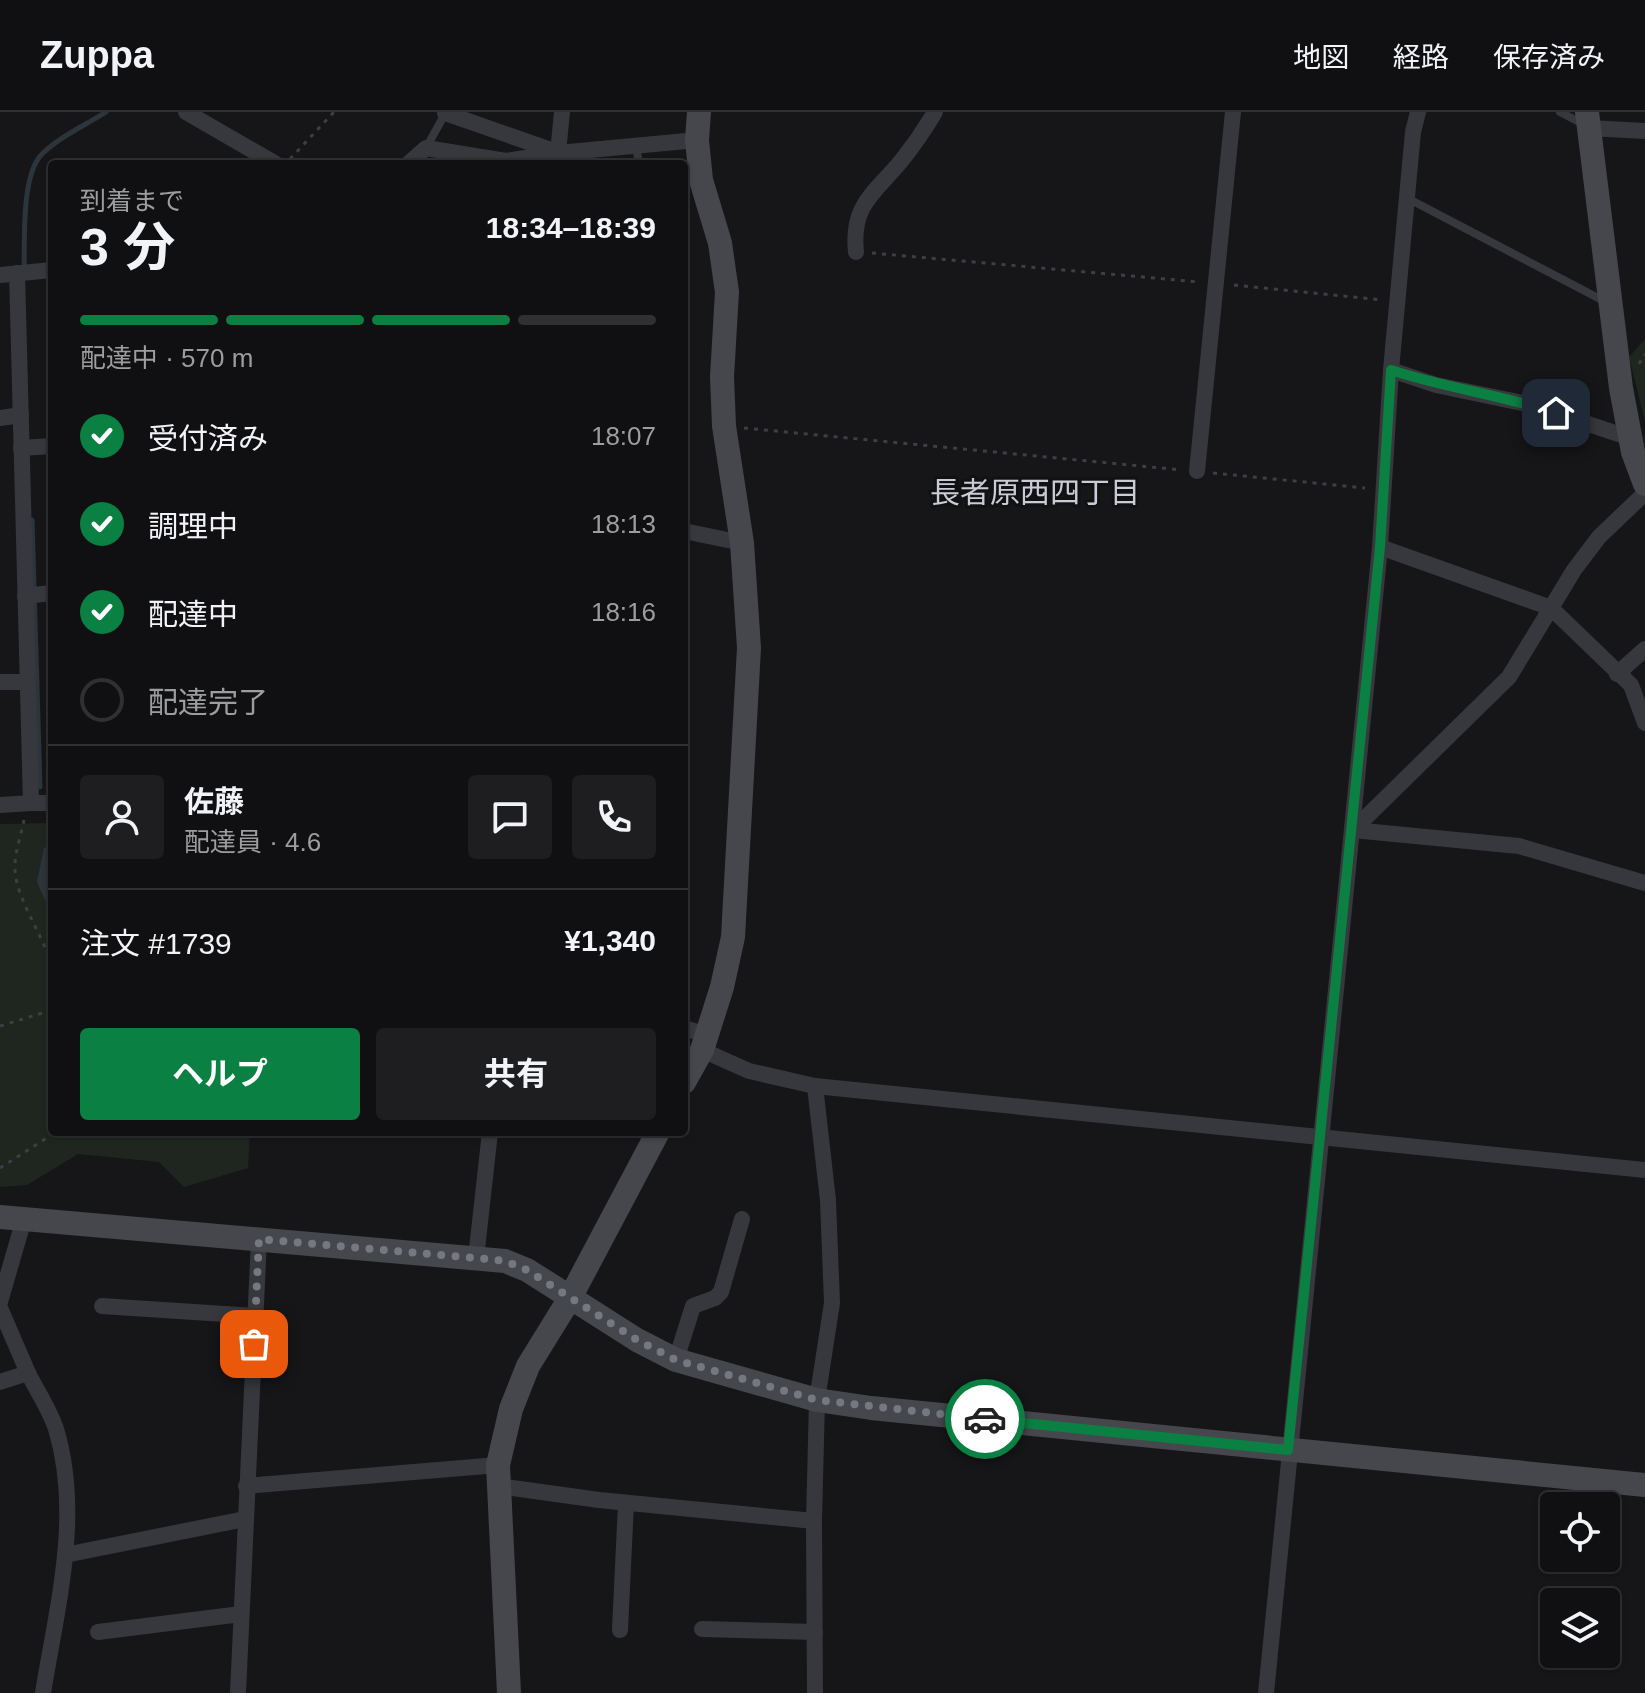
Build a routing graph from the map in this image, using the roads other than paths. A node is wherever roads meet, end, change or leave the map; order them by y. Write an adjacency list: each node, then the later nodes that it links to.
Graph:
1 (186, 112): 15 (street)
2 (562, 112): 14 (street)
3 (699, 112): 11 (street)
4 (935, 112): 21 (street)
5 (1233, 112): 31 (street)
6 (1418, 112): 20 (street)
7 (1560, 112): 9 (lane)
8 (446, 113): 13 (lane); 14 (street)
9 (1588, 120): 10 (street); 24 (street)
10 (1645, 131)
11 (697, 140): 12 (street); 35 (street)
12 (636, 146): 14 (street); 19 (lane)
13 (426, 148): 16 (street); 17 (street)
14 (566, 156): 18 (street)
15 (277, 160)
16 (412, 160)
17 (500, 160)
18 (518, 160)
19 (638, 160)
20 (1407, 198): 24 (lane); 25 (street)
21 (856, 252)
22 (48, 270): 23 (street)
23 (8, 274): 26 (street)
24 (1609, 303): 28 (street)
25 (1391, 370): 28 (street); 36 (street)
26 (21, 415): 27 (street); 30 (street)
27 (0, 418)
28 (1630, 438): 32 (street)
29 (48, 446): 30 (street)
30 (21, 448): 38 (street)
31 (1197, 471)
32 (1645, 484)
33 (1645, 493): 39 (street)
34 (688, 532): 35 (street)
35 (742, 543): 50 (street)
36 (1380, 547): 39 (street); 48 (street)
37 (48, 593): 38 (street)
38 (25, 596): 43 (street)
39 (1551, 608): 41 (street); 48 (street)
40 (1645, 649): 41 (street)
41 (1617, 674): 44 (street)
42 (0, 682): 43 (street)
43 (27, 682): 45 (street)
44 (1645, 723)
45 (31, 803): 46 (street); 47 (street)
46 (48, 803)
47 (0, 805)
48 (1353, 830): 49 (street); 55 (street)
49 (1645, 883)
50 (698, 1037): 51 (street); 52 (street)
51 (688, 1069)
52 (815, 1086): 55 (street); 68 (street)
53 (490, 1136): 60 (street)
54 (656, 1136): 61 (street)
55 (1322, 1137): 56 (street); 69 (street)
56 (1645, 1170)
57 (12, 1218): 59 (street); 62 (street)
58 (742, 1219): 65 (street)
59 (259, 1239): 60 (street); 64 (street)
60 (476, 1258): 61 (street)
61 (570, 1298): 65 (street); 70 (street)
62 (0, 1305): 66 (street)
63 (102, 1306): 64 (street)
64 (255, 1316): 72 (street)
65 (676, 1360): 68 (street)
66 (28, 1373): 67 (street); 76 (street)
67 (0, 1382)
68 (817, 1400): 69 (street); 75 (street)
69 (1288, 1450): 71 (street); 86 (street)
70 (498, 1475): 72 (street); 73 (street); 84 (street)
71 (1645, 1485)
72 (246, 1486): 74 (street)
73 (626, 1503): 75 (street); 79 (street)
74 (245, 1519): 76 (street); 77 (street)
75 (814, 1521): 81 (street)
76 (65, 1555): 82 (street)
77 (241, 1614): 80 (street); 83 (street)
78 (702, 1629): 81 (street)
79 (620, 1630)
80 (98, 1632)
81 (815, 1632): 85 (street)
82 (43, 1693)
83 (238, 1693)
84 (509, 1693)
85 (815, 1693)
86 (1266, 1693)

